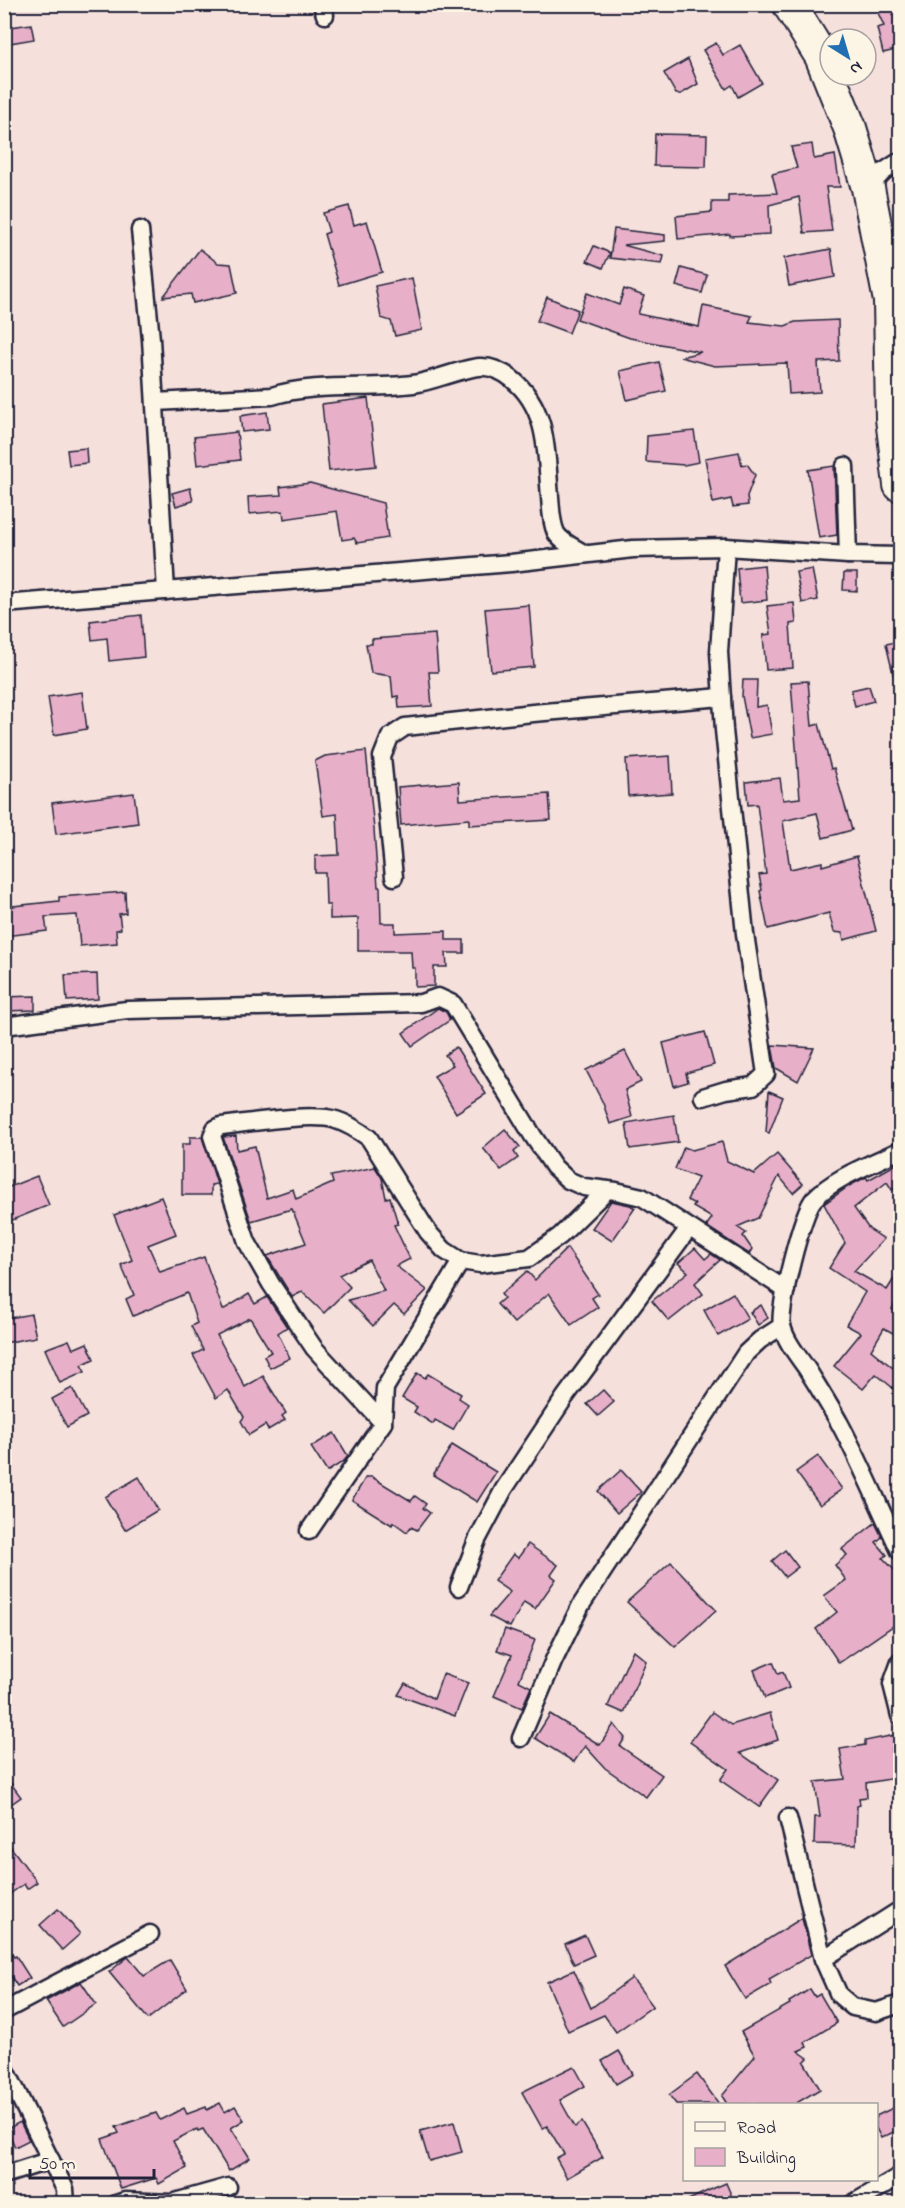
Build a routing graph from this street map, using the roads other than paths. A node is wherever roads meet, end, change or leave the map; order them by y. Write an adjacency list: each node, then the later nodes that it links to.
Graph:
1 (789, 4): 3 (highway)
2 (900, 161): 3 (street)
3 (868, 188): 5 (highway)
4 (140, 230): 6 (street)
5 (892, 265): 8 (highway)
6 (155, 402): 10 (street); 13 (street)
7 (845, 466): 11 (street)
8 (900, 485)
9 (726, 547): 10 (street); 11 (street); 15 (street)
10 (585, 554): 13 (street)
11 (848, 555): 12 (street)
12 (900, 556)
13 (166, 591): 14 (street)
14 (4, 604)
15 (722, 698): 16 (street); 18 (street)
16 (394, 877)
17 (4, 1026): 20 (street)
18 (703, 1097)
19 (900, 1149): 23 (street)
20 (607, 1190): 21 (street); 22 (street)
21 (689, 1228): 23 (street); 28 (street)
22 (461, 1261): 25 (street); 25 (street)
23 (786, 1290): 24 (street)
24 (782, 1326): 27 (street); 31 (street)
25 (383, 1423): 26 (street)
26 (309, 1531)
27 (900, 1551)
28 (459, 1587)
29 (900, 1662): 30 (street)
30 (900, 1716)
31 (521, 1738)
32 (788, 1818): 35 (street)
33 (900, 1910): 35 (street)
34 (150, 1934): 37 (street)
35 (823, 1959): 36 (street)
36 (900, 2004)
37 (4, 2011)
38 (4, 2066): 39 (street)
39 (51, 2160): 40 (street); 43 (street)
40 (4, 2175)
41 (900, 2176): 45 (street)
42 (228, 2187): 44 (street)
43 (66, 2204)
44 (116, 2204)
45 (852, 2204)

